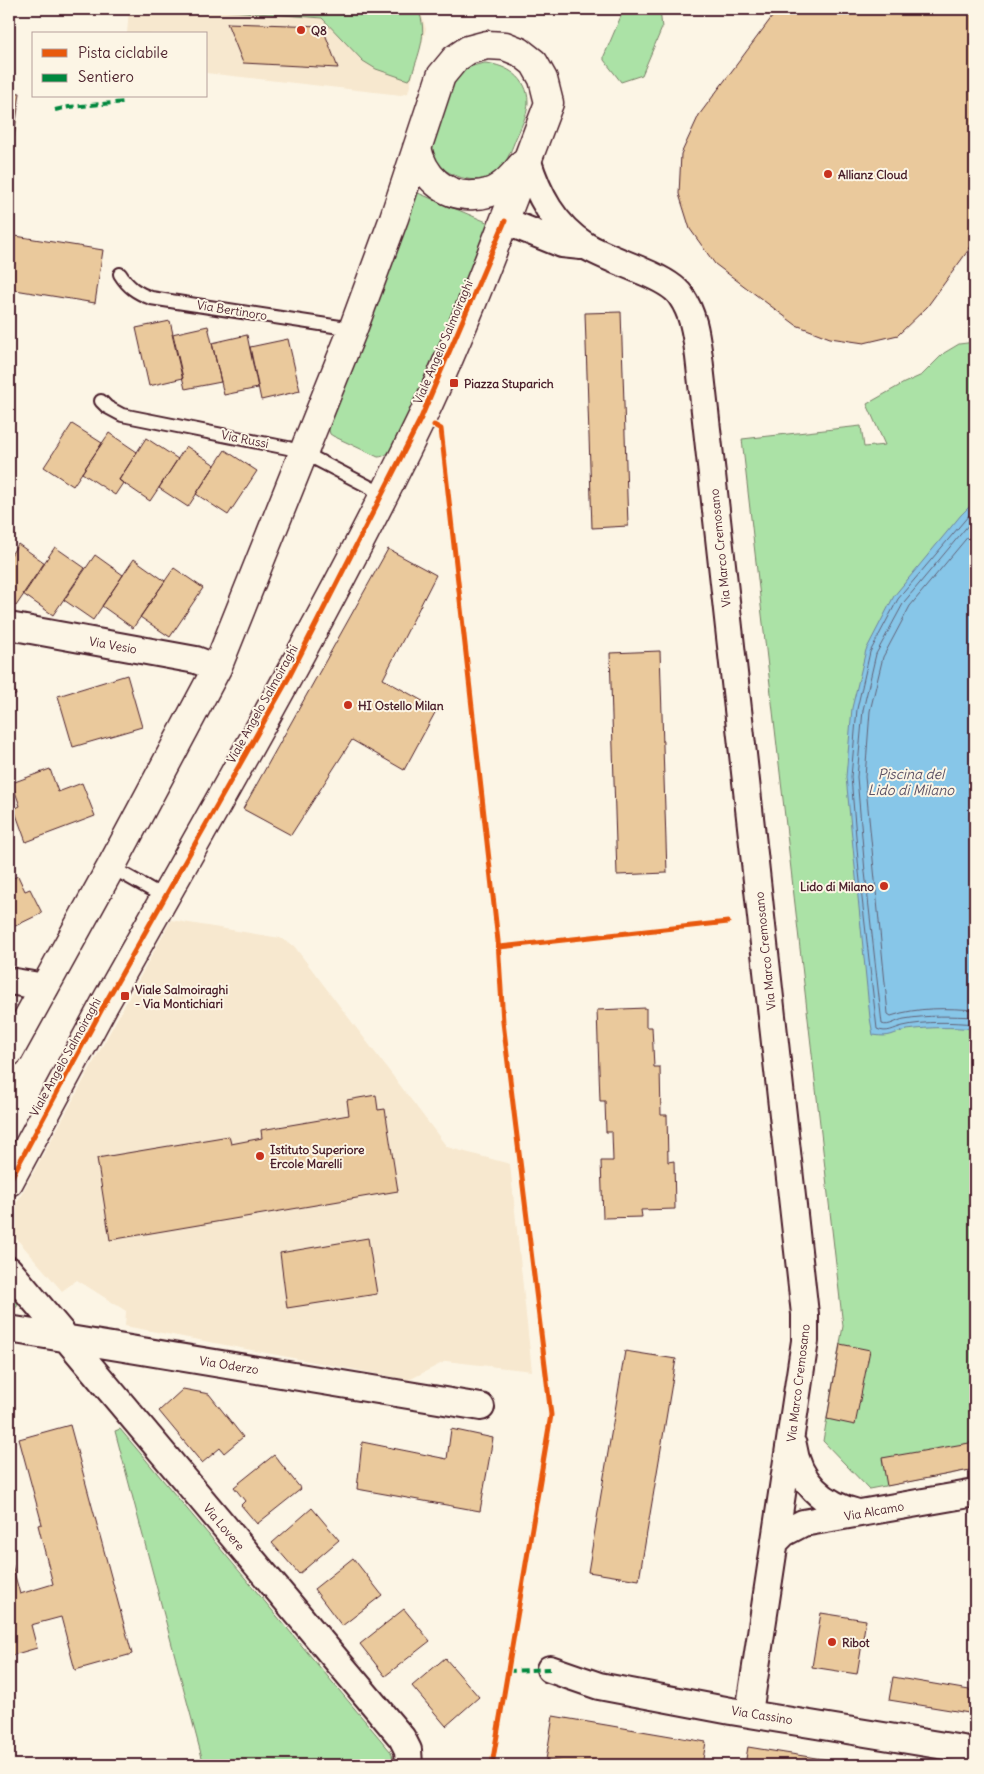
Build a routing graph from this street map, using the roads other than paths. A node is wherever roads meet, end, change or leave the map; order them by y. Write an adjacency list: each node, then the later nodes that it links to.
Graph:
1 (417, 148): 2 (street); 3 (street); 7 (street)
2 (527, 159): 3 (street); 4 (street, Viale Angelo Salmoiraghi); 5 (street)
3 (456, 194): 4 (street)
4 (505, 221): 5 (street); 10 (street, Viale Angelo Salmoiraghi)
5 (587, 247): 23 (street, Via Marco Cremosano)
6 (120, 274): 7 (lane, Via Bertinoro)
7 (353, 329): 9 (street)
8 (101, 401): 9 (lane, Via Russi)
9 (304, 453): 10 (lane, Via Russi); 12 (street)
10 (384, 494): 14 (street, Viale Angelo Salmoiraghi)
11 (9, 626): 12 (street, Via Vesio)
12 (217, 668): 13 (street)
13 (111, 867): 14 (lane); 16 (street)
14 (166, 898): 18 (street, Viale Angelo Salmoiraghi)
15 (9, 981): 16 (street)
16 (45, 986): 17 (street)
17 (9, 1052)
18 (9, 1182)
19 (9, 1270): 21 (street)
20 (9, 1329): 21 (street)
21 (65, 1338): 22 (street, Via Oderzo); 30 (street, Via Lovere)
22 (481, 1407)
23 (791, 1437): 25 (street); 26 (street, Via Marco Cremosano)
24 (975, 1493): 25 (street, Via Alcamo)
25 (861, 1514): 26 (street, Via Alcamo)
26 (777, 1540): 28 (street, Via Marco Cremosano)
27 (550, 1669): 28 (street, Via Cassino)
28 (750, 1713): 29 (street, Via Cassino)
29 (975, 1751)
30 (409, 1764)

